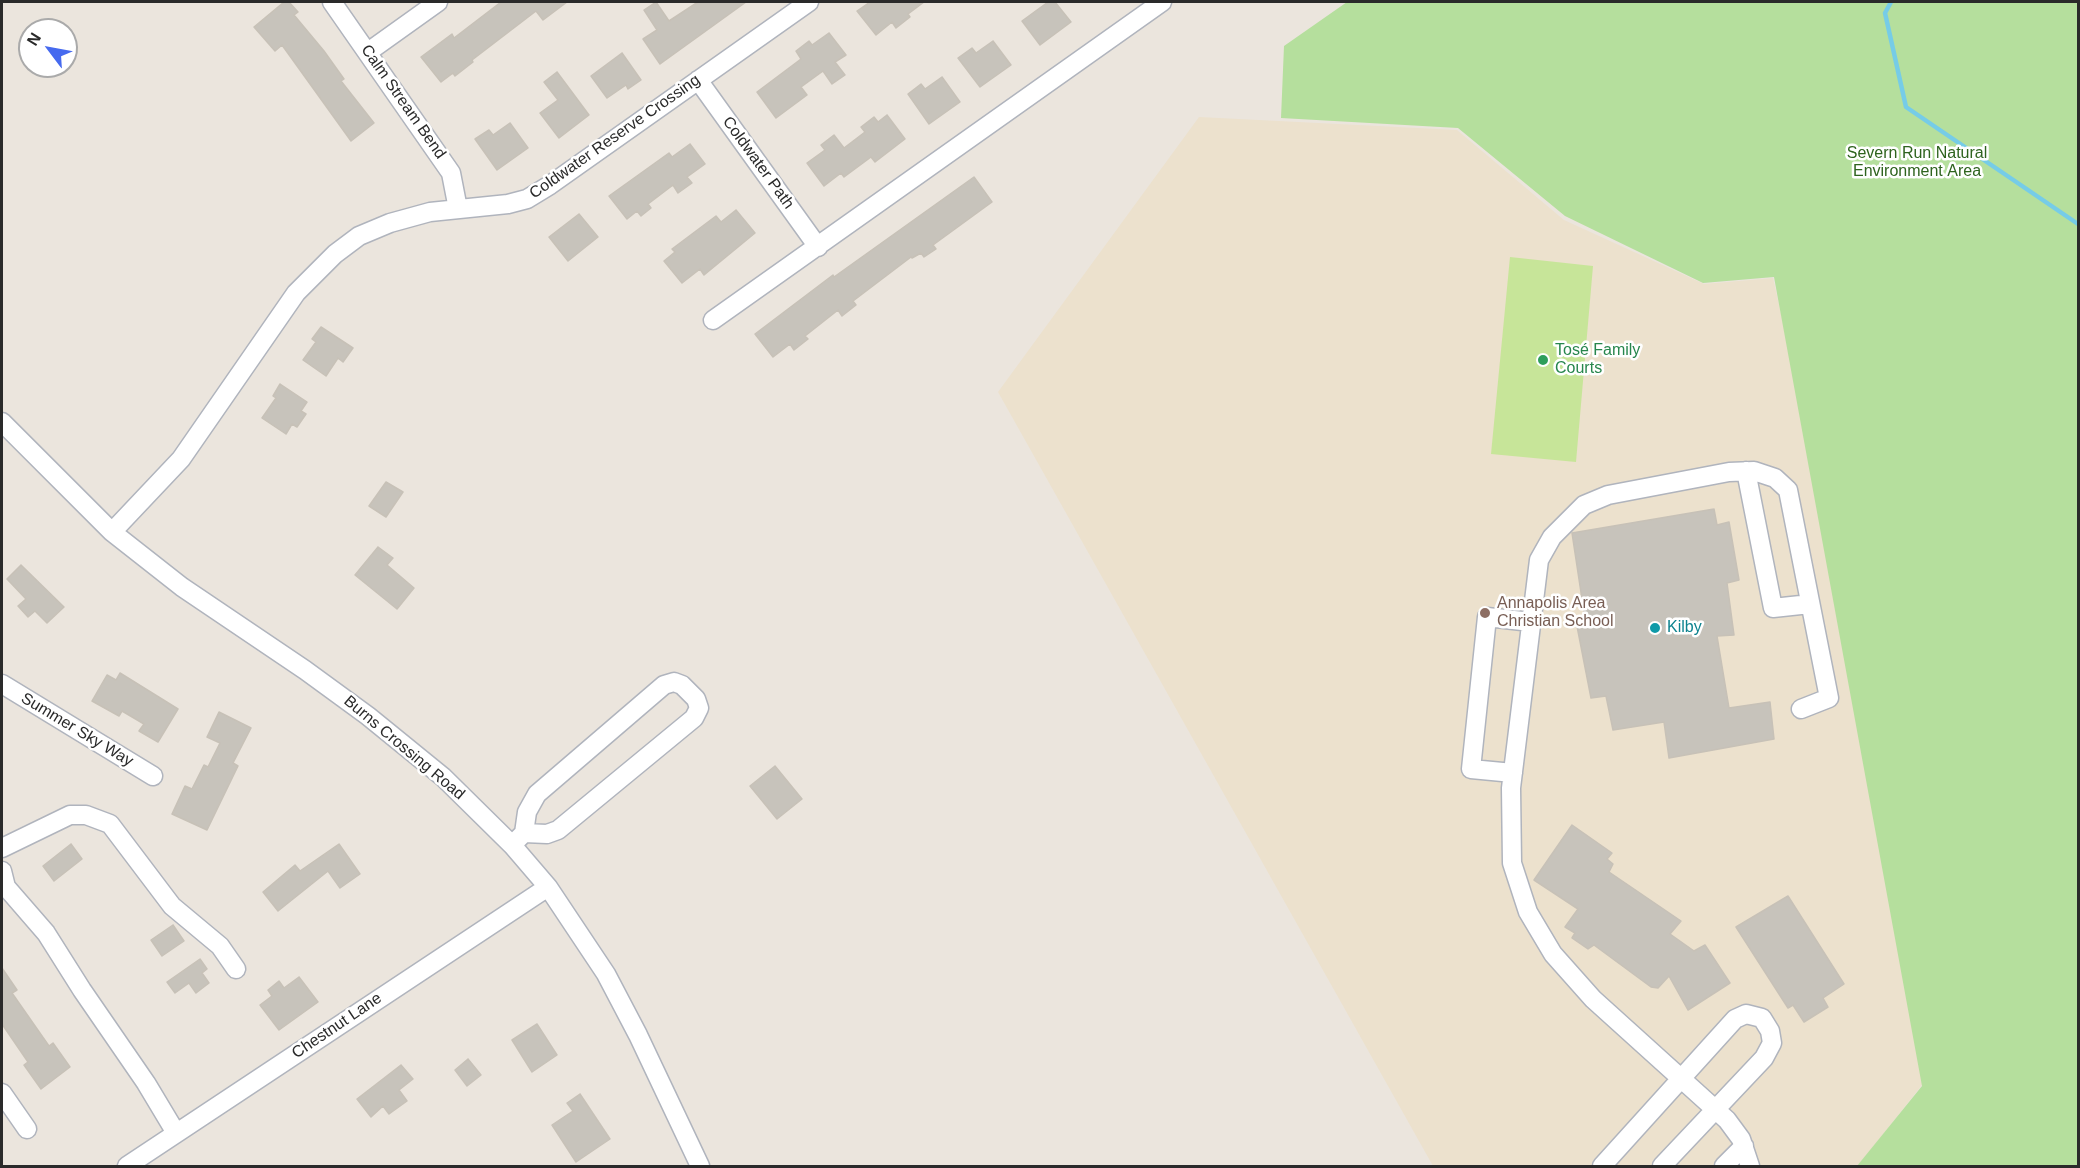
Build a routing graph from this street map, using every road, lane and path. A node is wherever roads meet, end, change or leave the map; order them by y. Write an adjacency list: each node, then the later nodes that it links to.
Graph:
1 (332, 2): 5 (street, Calm Stream Bend)
2 (438, 2): 5 (street)
3 (808, 2): 6 (street, Coldwater Reserve Crossing)
4 (1162, 2): 8 (street)
5 (368, 52): 7 (street, Calm Stream Bend)
6 (698, 80): 7 (street, Coldwater Reserve Crossing); 8 (street, Coldwater Path)
7 (458, 209): 12 (street, Coldwater Reserve Crossing)
8 (818, 247): 9 (street)
9 (713, 320)
10 (2, 422): 12 (street, Burns Crossing Road)
11 (1746, 471): 13 (street); 13 (street); 14 (street)
12 (112, 532): 19 (street, Burns Crossing Road)
13 (1810, 604): 16 (street)
14 (1531, 622): 17 (street); 17 (street)
15 (2, 684): 18 (street, Summer Sky Way)
16 (1801, 709)
17 (1513, 773): 24 (street)
18 (153, 776)
19 (518, 839): 19 (street); 22 (street, Burns Crossing Road)
20 (2, 848): 23 (street)
21 (2, 871): 28 (street)
22 (548, 887): 28 (street, Chestnut Lane); 31 (street, Burns Crossing Road)
23 (236, 969)
24 (1681, 1078): 26 (street); 26 (street); 32 (street)
25 (2, 1092): 27 (street)
26 (1716, 1110): 29 (street); 33 (street)
27 (27, 1129)
28 (176, 1133): 30 (street, Chestnut Lane)
29 (1744, 1146): 34 (street); 35 (street)
30 (127, 1167)
31 (700, 1167)
32 (1602, 1167)
33 (1662, 1167)
34 (1724, 1167)
35 (1750, 1167)

